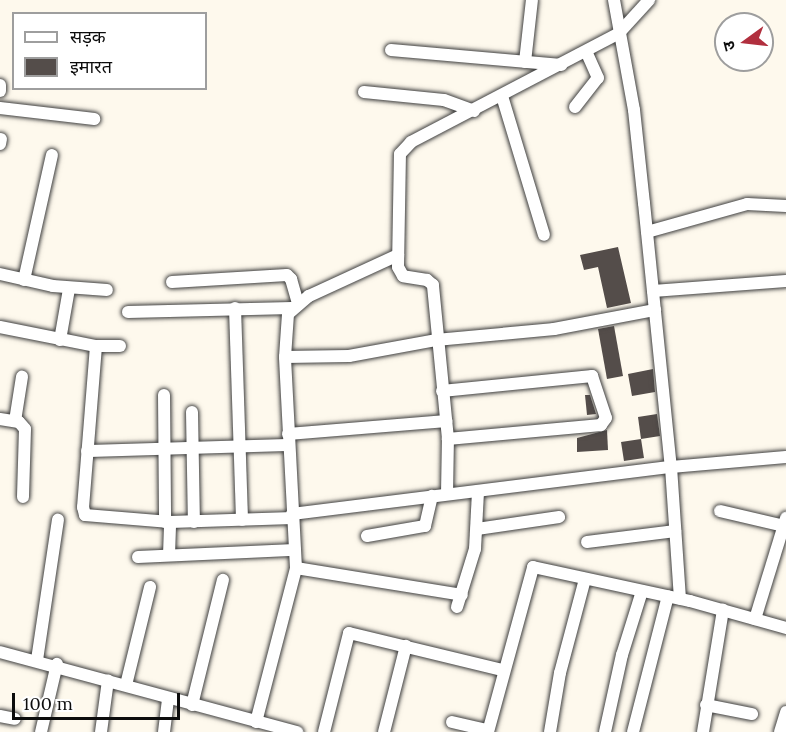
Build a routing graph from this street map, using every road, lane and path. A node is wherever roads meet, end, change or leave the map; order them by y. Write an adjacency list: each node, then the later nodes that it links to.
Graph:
1 (532, 0): 7 (street)
2 (614, 0): 4 (street)
3 (649, 0): 4 (street)
4 (618, 34): 6 (street); 19 (street)
5 (391, 50): 7 (street)
6 (587, 53): 8 (street); 13 (street)
7 (525, 62): 8 (street)
8 (562, 66): 12 (street)
9 (0, 85): 10 (street)
10 (0, 91)
11 (364, 92): 15 (street)
12 (502, 96): 15 (street); 20 (street)
13 (575, 107)
14 (0, 108): 16 (street)
15 (474, 111): 21 (street)
16 (94, 119)
17 (52, 154): 23 (street)
18 (786, 206): 19 (street)
19 (647, 231): 28 (street)
20 (544, 235)
21 (398, 255): 29 (street); 35 (street)
22 (0, 274): 23 (street)
23 (24, 280): 26 (street)
24 (786, 281): 28 (street)
25 (172, 282): 29 (street)
26 (69, 289): 27 (street); 34 (street)
27 (107, 290)
28 (653, 291): 31 (street)
29 (295, 305): 30 (street); 38 (street)
30 (235, 308): 32 (street); 48 (street)
31 (655, 310): 35 (street); 53 (street)
32 (128, 312)
33 (0, 327): 34 (street)
34 (60, 340): 36 (street)
35 (436, 340): 38 (street); 40 (street)
36 (96, 346): 37 (street); 51 (street)
37 (120, 346)
38 (285, 357): 47 (street)
39 (22, 376): 44 (street)
40 (442, 391): 45 (street); 46 (street)
41 (164, 395): 49 (street)
42 (192, 412): 50 (street)
43 (0, 420): 44 (street)
44 (15, 421): 57 (street)
45 (446, 421): 46 (street); 47 (street)
46 (448, 439): 55 (street)
47 (289, 440): 48 (street); 59 (street)
48 (239, 448): 50 (street); 62 (street)
49 (164, 449): 50 (street); 51 (street); 63 (street)
50 (194, 449): 64 (street)
51 (87, 451): 63 (street)
52 (786, 457): 53 (street)
53 (671, 467): 54 (street); 67 (street)
54 (478, 491): 55 (street); 66 (street)
55 (447, 494): 56 (street)
56 (432, 496): 59 (street); 68 (street)
57 (23, 497)
58 (720, 511): 65 (street)
59 (292, 516): 62 (street); 70 (street)
60 (559, 517): 66 (street)
61 (58, 520): 86 (street)
62 (242, 520): 64 (street)
63 (168, 522): 64 (street); 71 (street)
64 (194, 522)
65 (785, 522): 82 (street)
66 (477, 529): 78 (street)
67 (675, 531): 69 (street); 79 (street)
68 (367, 536)
69 (587, 542)
70 (295, 550): 71 (street); 73 (street)
71 (169, 555): 72 (street)
72 (138, 557)
73 (296, 568): 78 (street); 99 (street)
74 (585, 579): 77 (street); 88 (street); 107 (street)
75 (223, 580): 92 (street)
76 (150, 587): 90 (street)
77 (642, 591): 79 (street); 108 (street)
78 (462, 595): 80 (street)
79 (674, 597): 81 (street); 109 (street)
80 (457, 607)
81 (723, 610): 82 (street); 93 (street)
82 (755, 619): 83 (street)
83 (786, 628)
84 (406, 646): 88 (street); 105 (street); 106 (street)
85 (0, 652): 86 (street)
86 (37, 660): 87 (street)
87 (57, 664): 89 (street); 101 (street)
88 (502, 670): 100 (street)
89 (108, 680): 90 (street); 102 (street)
90 (126, 686): 91 (street)
91 (168, 699): 92 (street); 103 (street)
92 (192, 705): 99 (street)
93 (706, 705): 95 (street); 110 (street)
94 (786, 712): 111 (street)
95 (752, 714)
96 (0, 716): 97 (street)
97 (15, 719)
98 (452, 722): 100 (street)
99 (254, 725): 104 (street)
100 (488, 731)
101 (41, 732)
102 (101, 732)
103 (164, 732)
104 (297, 732)
105 (324, 732)
106 (384, 732)
107 (550, 732)
108 (605, 732)
109 (633, 732)
110 (703, 732)
111 (780, 732)

